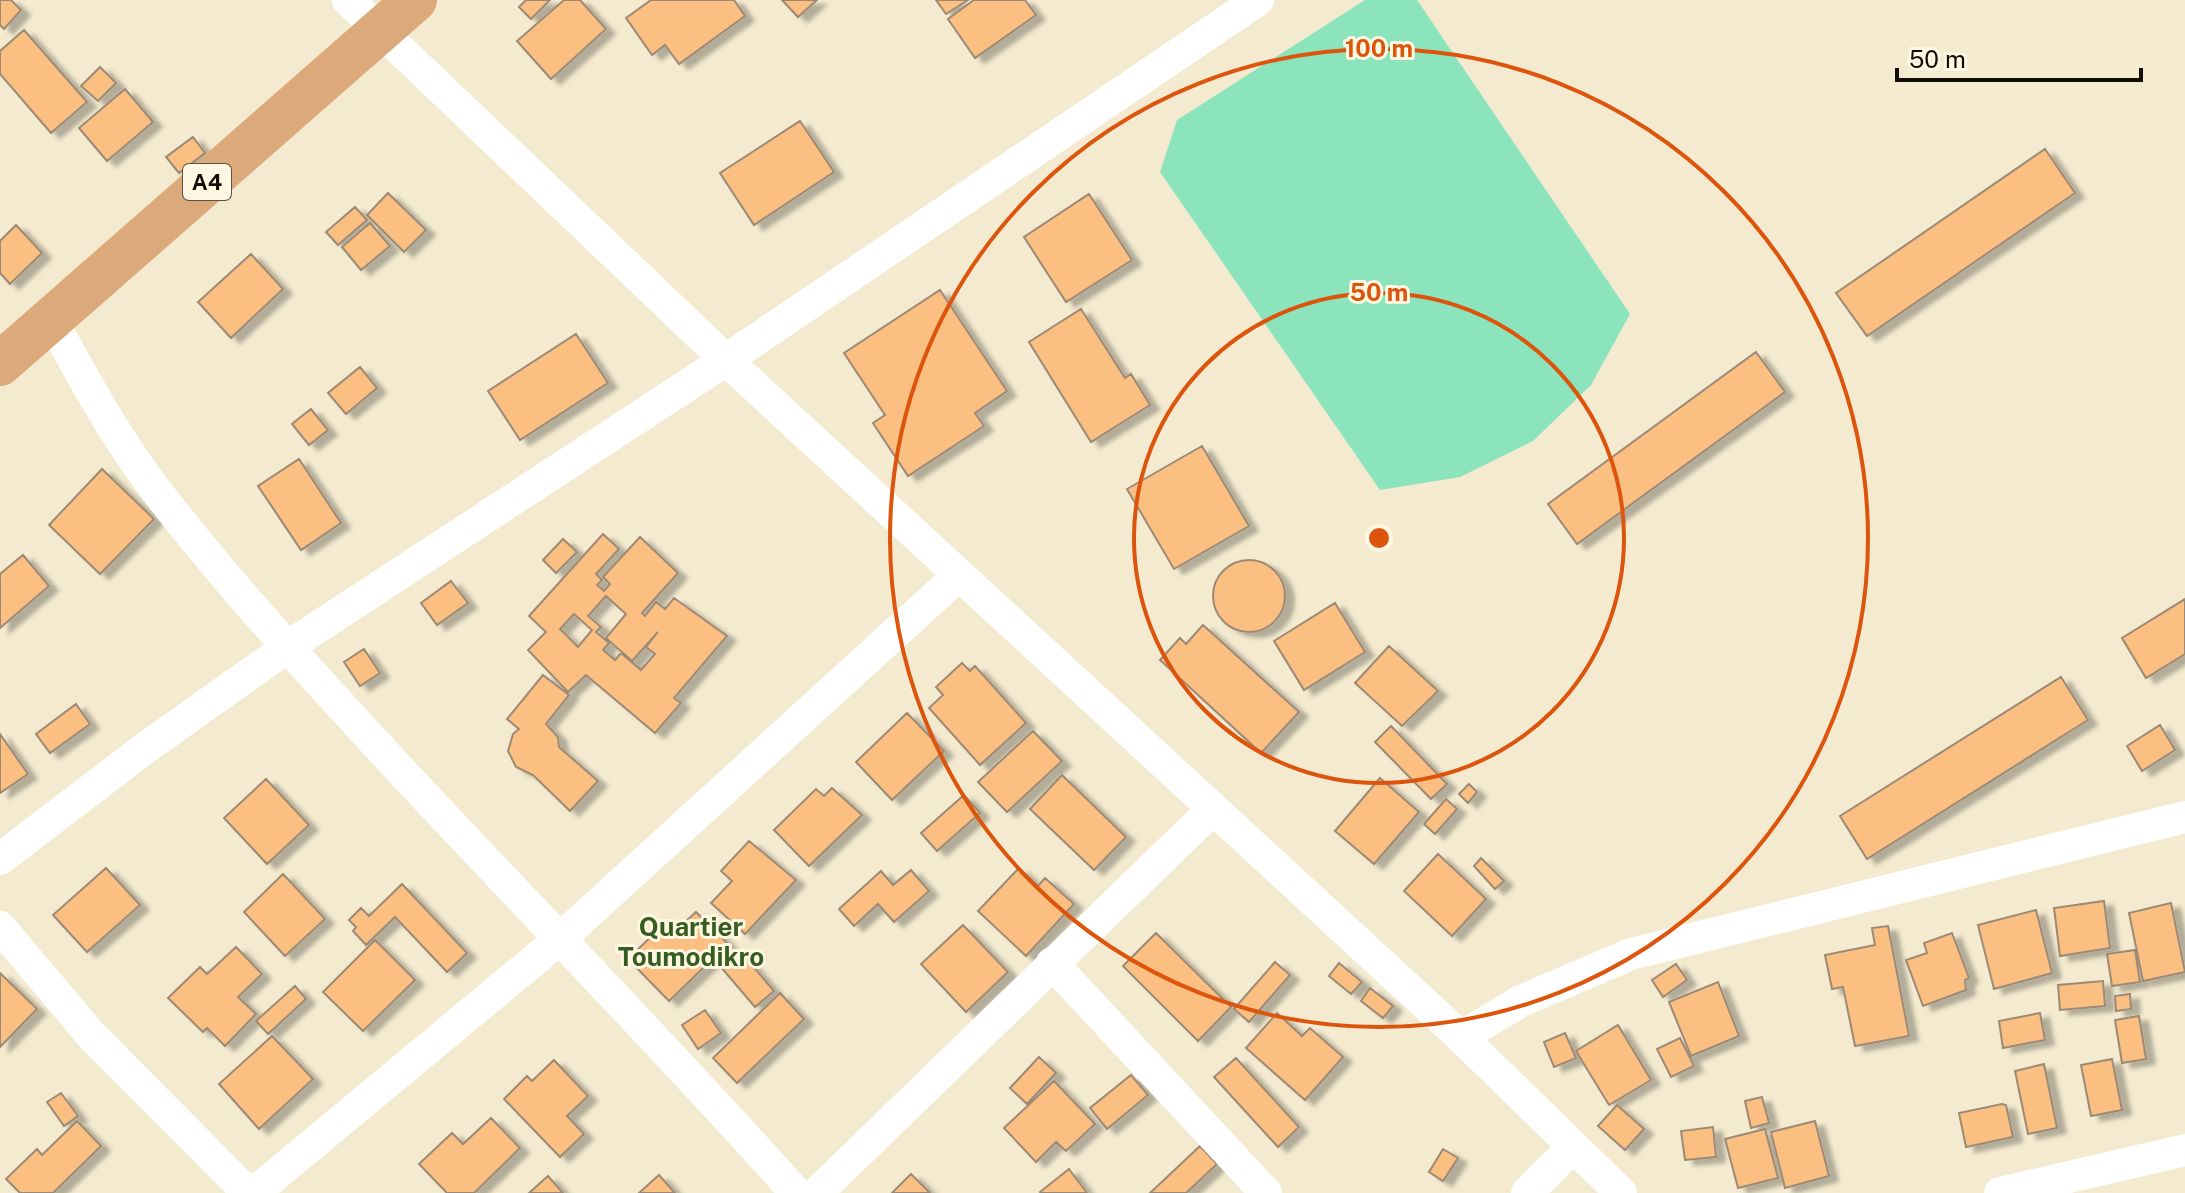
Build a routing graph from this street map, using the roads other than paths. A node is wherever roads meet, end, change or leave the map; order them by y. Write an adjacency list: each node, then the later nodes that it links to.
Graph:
1 (348, 0): 4 (street)
2 (415, 0): 4 (main road, A4)
3 (1258, 0): 6 (street)
4 (380, 30): 5 (main road, A4); 6 (street)
5 (51, 319): 7 (main road, A4); 9 (street)
6 (726, 360): 8 (street); 9 (street)
7 (0, 364)
8 (958, 576): 10 (street); 14 (street)
9 (289, 646): 12 (street); 14 (street)
10 (1213, 809): 15 (street); 16 (street)
11 (2185, 817): 16 (street)
12 (0, 859)
13 (0, 927): 19 (street)
14 (561, 938): 20 (street); 21 (street)
15 (1052, 963): 22 (street); 23 (street)
16 (1461, 1037): 17 (street)
17 (1572, 1148): 24 (street); 25 (street)
18 (2185, 1150): 26 (street)
19 (248, 1193)
20 (254, 1193)
21 (796, 1193)
22 (817, 1193)
23 (1266, 1193)
24 (1527, 1193)
25 (1621, 1193)
26 (2000, 1193)

